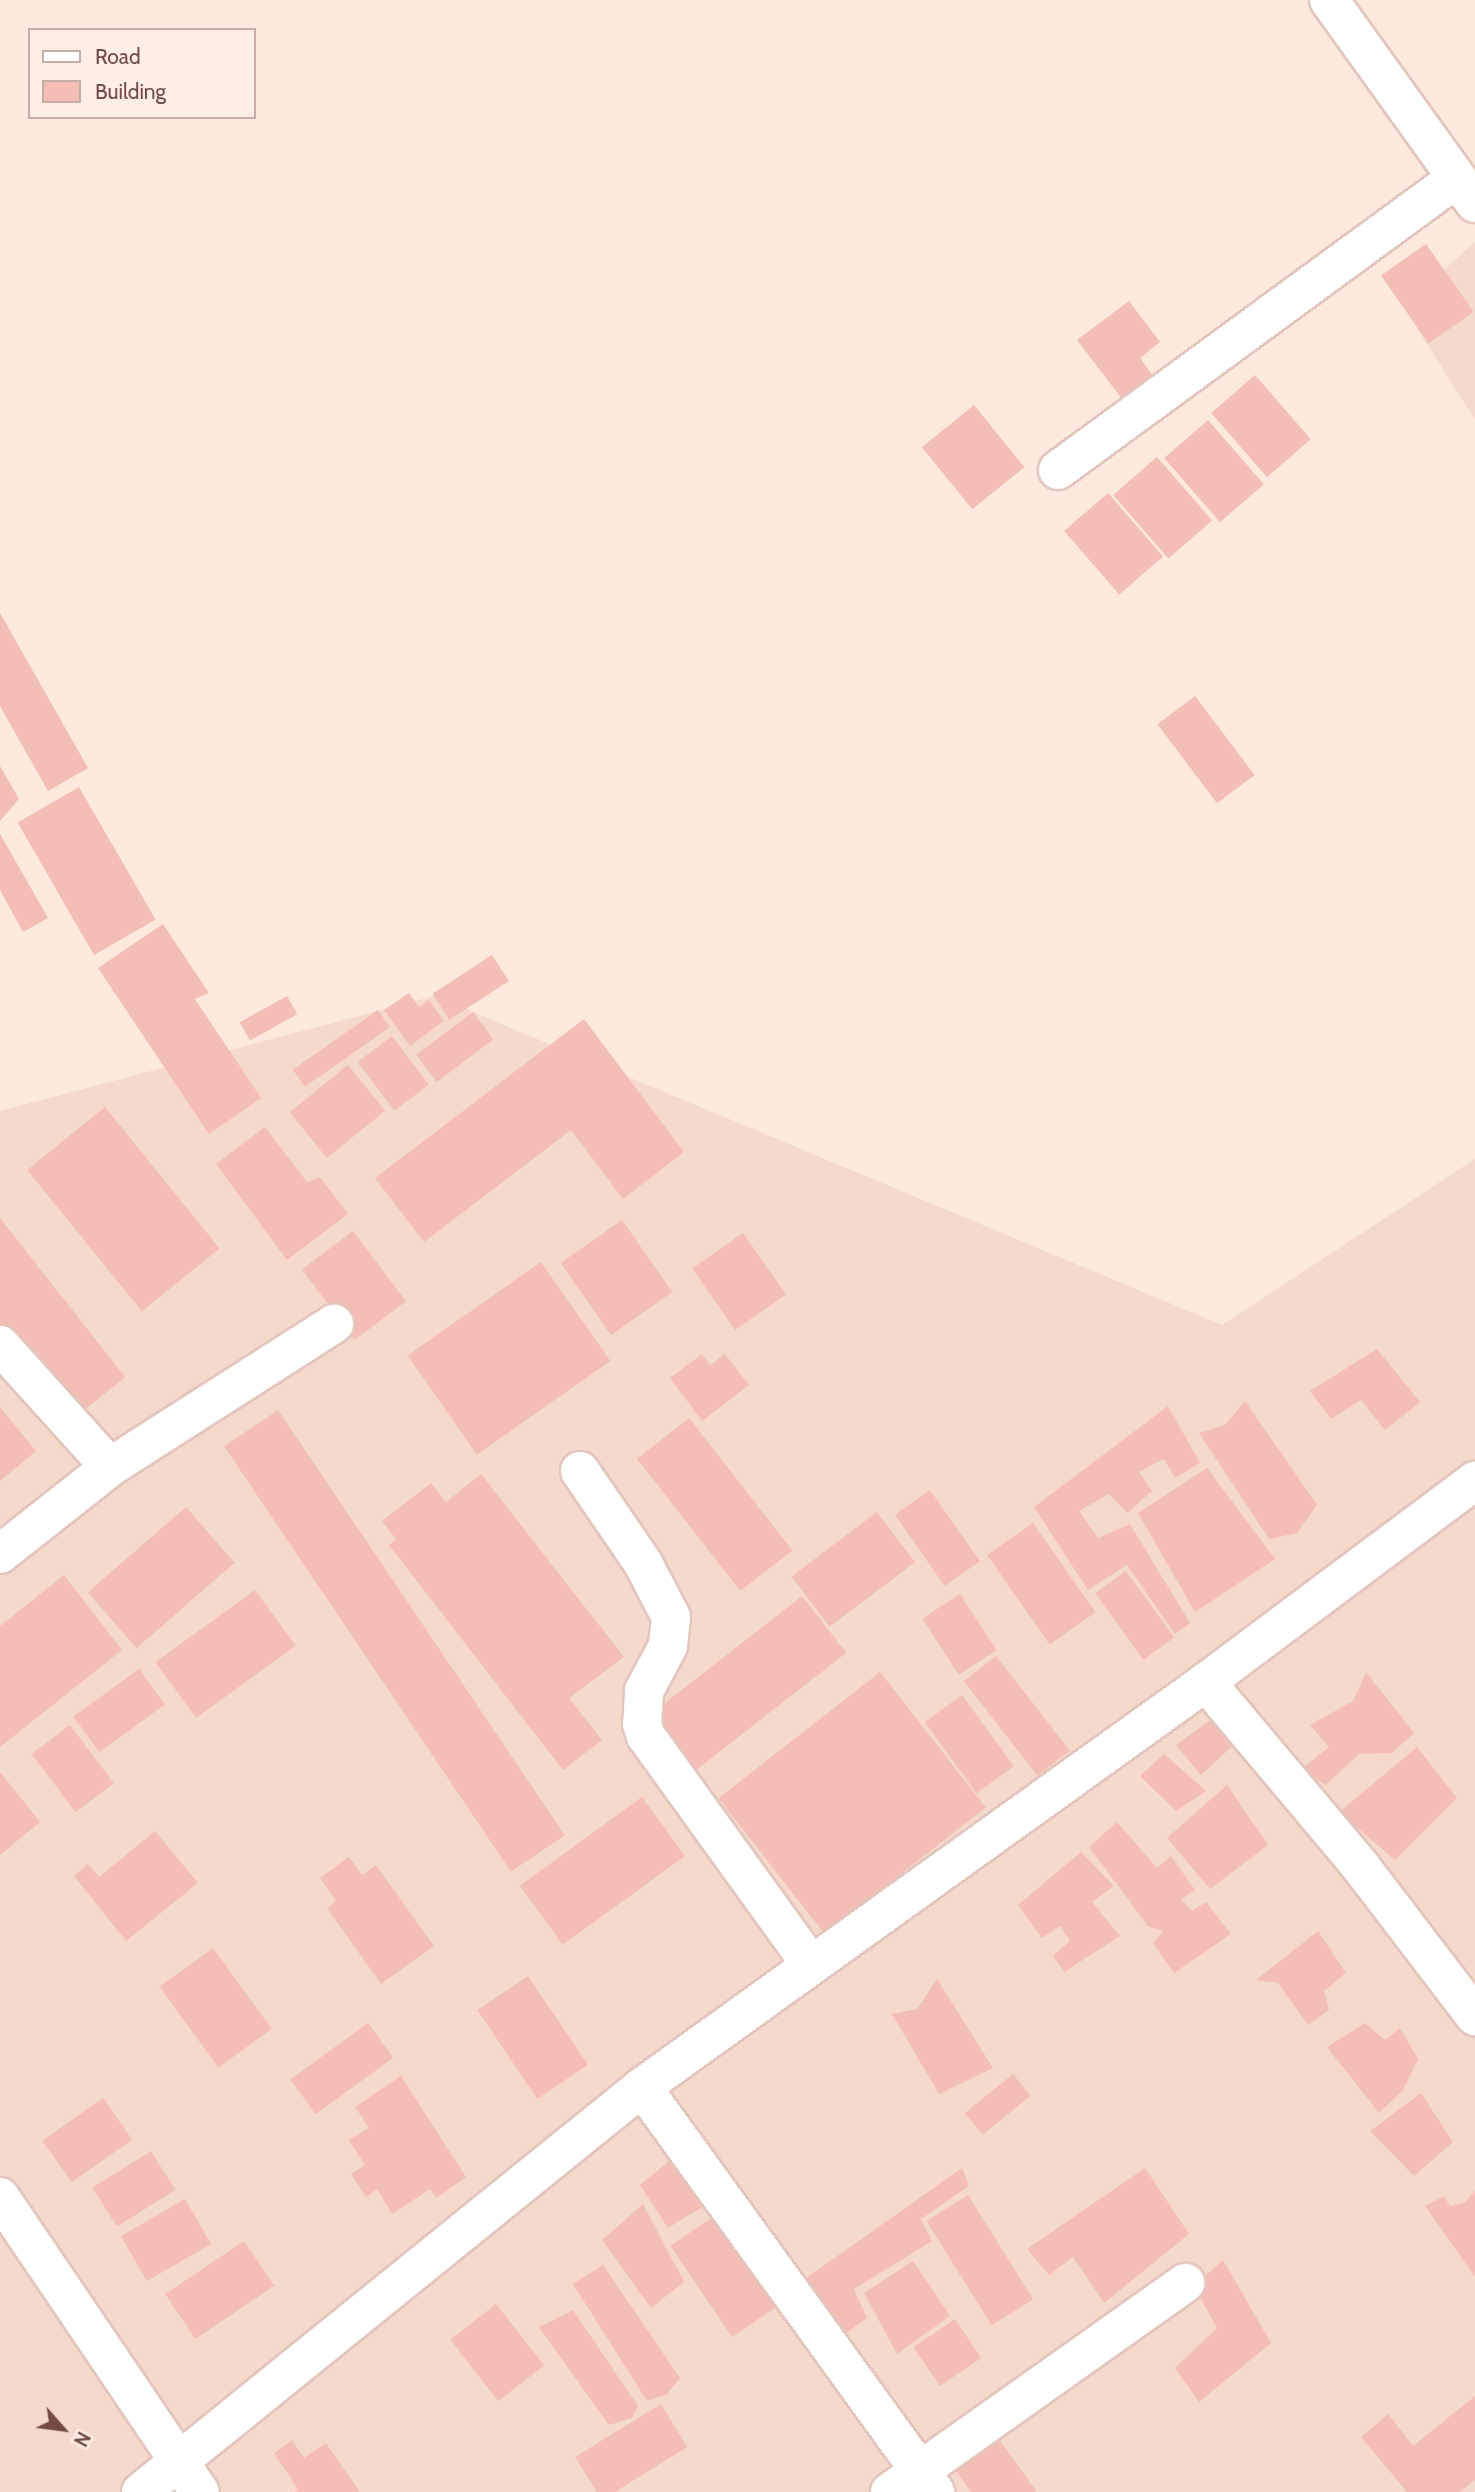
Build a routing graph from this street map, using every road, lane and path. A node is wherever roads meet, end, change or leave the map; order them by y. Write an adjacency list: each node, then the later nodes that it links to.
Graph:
1 (1329, 0): 2 (street)
2 (1466, 190): 3 (street)
3 (1058, 470)
4 (334, 1324): 6 (street)
5 (0, 1345): 6 (street)
6 (110, 1467): 9 (street)
7 (580, 1471): 11 (street)
8 (1475, 1481): 10 (street)
9 (0, 1554)
10 (1206, 1682): 11 (street); 12 (street)
11 (810, 1963): 13 (street)
12 (1475, 2016)
13 (642, 2087): 16 (street); 17 (street)
14 (0, 2197): 16 (street)
15 (1185, 2283): 17 (street)
16 (190, 2478): 18 (street)
17 (928, 2481): 19 (street)
18 (141, 2492)
19 (890, 2492)

